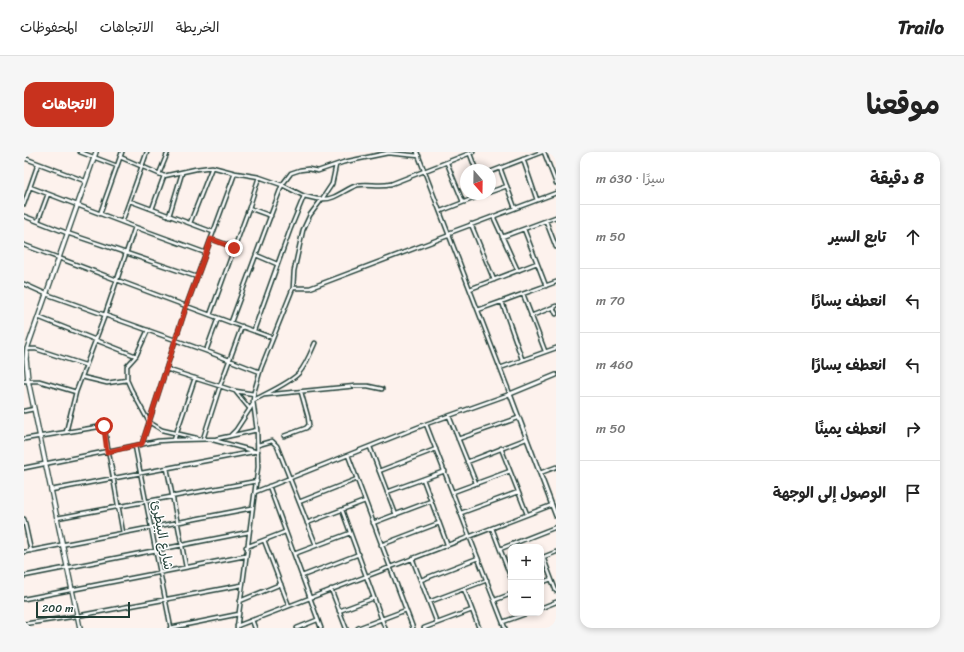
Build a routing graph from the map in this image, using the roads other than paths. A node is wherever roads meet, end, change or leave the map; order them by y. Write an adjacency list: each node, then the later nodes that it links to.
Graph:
1 (80, 152): 13 (street)
2 (96, 152): 13 (main road)
3 (122, 152): 11 (street)
4 (147, 152): 20 (street)
5 (168, 152): 29 (street)
6 (386, 152): 10 (street); 18 (street)
7 (417, 152): 10 (street)
8 (543, 152): 14 (street); 24 (street)
9 (472, 153): 15 (street); 17 (street)
10 (419, 156): 25 (street)
11 (120, 157): 19 (street); 20 (street)
12 (24, 158): 16 (street)
13 (94, 158): 19 (street); 32 (main road)
14 (523, 159): 23 (street); 44 (street)
15 (447, 163): 25 (street); 45 (street)
16 (38, 164): 32 (street); 36 (street)
17 (475, 164)
18 (336, 165): 34 (street); 41 (street)
19 (117, 166): 52 (street)
20 (142, 167): 29 (street); 42 (street)
21 (556, 167): 24 (street)
22 (212, 168): 27 (street); 28 (street); 61 (street)
23 (500, 168): 26 (street); 35 (street)
24 (551, 169): 33 (street)
25 (425, 170): 41 (street); 51 (street)
26 (496, 170)
27 (182, 173): 30 (street); 54 (street)
28 (235, 173): 31 (street); 65 (street)
29 (159, 174): 30 (street)
30 (164, 176): 50 (street)
31 (259, 177): 34 (street); 48 (street)
32 (85, 181): 47 (main road)
33 (556, 183)
34 (282, 185): 40 (street); 55 (street)
35 (507, 186): 37 (street); 49 (street)
36 (30, 187): 39 (street); 46 (street)
37 (496, 190)
38 (556, 192): 44 (street)
39 (48, 194): 47 (street); 59 (street)
40 (304, 196): 41 (street); 78 (street)
41 (322, 199): 86 (street)
42 (130, 200): 50 (street); 60 (street)
43 (468, 200): 45 (street)
44 (537, 200): 49 (street)
45 (463, 202): 51 (street)
46 (24, 204)
47 (76, 205): 52 (street); 66 (main road)
48 (249, 208): 55 (street); 72 (street)
49 (515, 208): 56 (street)
50 (152, 209): 54 (street)
51 (441, 211): 67 (street)
52 (100, 214): 60 (street)
53 (24, 216): 59 (street)
54 (169, 216): 61 (street)
55 (271, 216): 75 (street)
56 (493, 216): 62 (street); 68 (street)
57 (556, 217): 58 (street)
58 (546, 220): 64 (street); 71 (street)
59 (38, 221): 66 (street)
60 (122, 222): 63 (street)
61 (190, 223): 65 (street)
62 (471, 224): 67 (street); 82 (street)
63 (135, 228): 73 (street); 74 (street)
64 (524, 229): 68 (street); 77 (street)
65 (213, 232): 69 (street)
66 (67, 233): 73 (street); 76 (main road)
67 (449, 234): 86 (street); 87 (street)
68 (502, 237): 79 (street)
69 (211, 239): 72 (street); 74 (street)
70 (24, 245): 76 (street)
71 (556, 247)
72 (234, 248): 96 (street)
73 (126, 252): 80 (street); 81 (street)
74 (206, 253): 80 (street)
75 (256, 255): 78 (street); 100 (street)
76 (58, 258): 81 (street); 88 (main road)
77 (537, 263): 79 (street); 85 (street)
78 (278, 264): 103 (street)
79 (518, 271): 82 (street)
80 (196, 277): 91 (street)
81 (116, 279): 91 (street); 95 (street)
82 (494, 280): 87 (street)
83 (556, 282): 85 (street)
84 (24, 284): 88 (street)
85 (546, 286): 89 (street)
86 (293, 288): 104 (street)
87 (470, 289): 93 (street)
88 (46, 294): 95 (street); 98 (main road)
89 (523, 294): 90 (street); 97 (street)
90 (502, 302): 93 (street); 114 (street)
91 (186, 307): 96 (street); 106 (street)
92 (555, 307): 94 (street); 97 (street)
93 (478, 310): 116 (street)
94 (556, 314)
95 (105, 315): 102 (street); 105 (street)
96 (210, 315): 99 (street)
97 (532, 316): 111 (street)
98 (38, 317): 105 (street); 109 (main road)
99 (218, 318): 100 (street); 110 (street)
100 (231, 322): 101 (street)
101 (242, 326): 103 (street); 113 (street)
102 (148, 330): 106 (street); 112 (street)
103 (254, 330): 104 (street)
104 (273, 338): 118 (street)
105 (94, 340): 112 (street); 115 (street)
106 (176, 340): 110 (street); 117 (street)
107 (315, 342): 131 (street)
108 (556, 348): 111 (street)
109 (26, 349): 115 (street); 123 (main road)
110 (206, 351): 113 (street)
111 (545, 351): 114 (street)
112 (136, 356): 122 (street)
113 (230, 360): 118 (street); 124 (street)
114 (522, 360): 116 (street)
115 (85, 366): 120 (street)
116 (500, 368): 130 (street)
117 (166, 369): 121 (street); 138 (street)
118 (260, 372): 129 (street)
119 (556, 375): 130 (street)
120 (82, 377): 122 (street); 127 (street)
121 (195, 378): 124 (street); 142 (street)
122 (128, 380): 138 (street)
123 (26, 381): 127 (street); 133 (main road)
124 (220, 386): 126 (street); 148 (street)
125 (382, 389): 128 (street)
126 (235, 391): 129 (street); 134 (street)
127 (76, 392): 141 (street)
128 (301, 392): 131 (street); 145 (street)
129 (254, 394): 132 (street)
130 (510, 394): 136 (street); 137 (street)
131 (264, 395): 132 (street)
132 (254, 402): 134 (street); 140 (street)
133 (34, 409): 135 (street); 143 (main road)
134 (250, 409): 144 (street)
135 (24, 411)
136 (449, 416): 139 (street); 149 (street)
137 (518, 418): 149 (street); 152 (street)
138 (149, 422): 142 (street); 153 (street)
139 (426, 424): 156 (street); 158 (street)
140 (257, 430): 144 (street); 154 (street)
141 (66, 432): 143 (street); 160 (street)
142 (175, 432): 147 (street); 150 (street)
143 (40, 436): 146 (street); 163 (main road)
144 (230, 436): 151 (street)
145 (284, 436)
146 (24, 439)
147 (199, 439): 148 (street); 150 (street)
148 (203, 439): 151 (street)
149 (458, 439): 162 (street)
150 (174, 440): 153 (street)
151 (210, 440): 159 (street)
152 (526, 440): 157 (street); 171 (street)
153 (142, 444): 155 (street)
154 (258, 445): 159 (street); 172 (street)
155 (134, 446): 160 (street); 170 (street, شارع البيطرئ)
156 (370, 447): 161 (street); 167 (street)
157 (501, 448): 162 (street); 169 (street)
158 (436, 449): 167 (street); 168 (street)
159 (256, 451): 166 (street); 176 (street)
160 (107, 452): 163 (street); 173 (street)
161 (348, 455): 172 (street); 174 (street)
162 (467, 462): 177 (street)
163 (46, 464): 165 (street); 179 (main road)
164 (556, 467): 171 (street)
165 (24, 468)
166 (167, 468): 170 (street); 184 (street)
167 (379, 471): 181 (street)
168 (445, 471): 175 (street); 182 (street)
169 (510, 471): 177 (street); 183 (street)
170 (141, 473): 173 (street); 185 (street, شارع البيطرئ)
171 (540, 474): 189 (street)
172 (290, 478): 178 (street); 188 (street)
173 (113, 479): 179 (street); 190 (street)
174 (357, 479): 186 (street); 188 (street)
175 (423, 479): 181 (street); 187 (street)
176 (257, 481): 180 (street); 184 (street)
177 (476, 483): 182 (street)
178 (269, 486): 180 (street); 207 (street)
179 (51, 490): 197 (main road)
180 (255, 492): 191 (street)
181 (387, 492): 195 (street)
182 (453, 492): 193 (street)
183 (518, 492): 193 (street); 194 (street)
184 (172, 496): 185 (street); 199 (street)
185 (146, 501): 190 (street); 203 (street, شارع البيطرئ)
186 (365, 501): 192 (street); 201 (street)
187 (431, 501): 195 (street); 202 (street)
188 (299, 502): 200 (street)
189 (552, 505): 194 (street); 196 (street)
190 (118, 506): 197 (street); 208 (street)
191 (252, 508): 199 (street); 206 (street)
192 (342, 510): 200 (street); 209 (street)
193 (461, 513): 210 (street)
194 (527, 514): 205 (street)
195 (396, 515): 201 (street)
196 (556, 516)
197 (56, 518): 212 (main road)
198 (24, 519): 220 (street)
199 (178, 522): 203 (street); 214 (street)
200 (307, 523): 215 (street)
201 (373, 523): 216 (street)
202 (439, 523): 213 (street); 216 (street)
203 (151, 527): 208 (street); 219 (street, شارع البيطرئ)
204 (556, 527): 218 (street)
205 (492, 528): 210 (street); 218 (street)
206 (249, 532): 214 (street); 217 (street)
207 (285, 532): 211 (street); 223 (street)
208 (123, 533): 212 (street)
209 (350, 533): 215 (street); 224 (street)
210 (470, 536): 213 (street); 228 (street)
211 (264, 540): 217 (street); 242 (street)
212 (62, 544): 220 (street); 230 (main road)
213 (447, 544): 227 (street)
214 (181, 545): 219 (street); 232 (street)
215 (316, 545): 223 (street)
216 (381, 545): 231 (street)
217 (246, 547): 225 (street)
218 (500, 549): 233 (street)
219 (155, 550): 230 (street); 234 (street, شارع البيطرئ)
220 (30, 551): 221 (street)
221 (24, 552)
222 (556, 552): 226 (street)
223 (294, 554): 236 (street)
224 (359, 554): 236 (street); 237 (street)
225 (245, 556): 232 (street); 243 (street)
226 (544, 556)
227 (412, 558): 231 (street); 239 (street)
228 (478, 558): 239 (street); 240 (street)
229 (544, 562): 238 (street)
230 (67, 567): 235 (street); 246 (main road)
231 (389, 567): 237 (street); 259 (street)
232 (186, 568): 234 (street)
233 (508, 568)
234 (160, 574): 246 (street); 252 (street, شارع البيطرئ)
235 (24, 576)
236 (302, 576): 249 (street)
237 (366, 576): 244 (street); 250 (street)
238 (551, 579): 241 (street); 247 (street)
239 (421, 580): 255 (street)
240 (487, 580): 245 (street); 254 (street)
241 (544, 581)
242 (281, 584): 253 (street); 257 (street)
243 (242, 585): 252 (street); 253 (street)
244 (331, 589): 249 (street); 261 (street)
245 (464, 589): 255 (street); 260 (street)
246 (72, 590): 251 (street); 263 (main road)
247 (556, 591)
248 (508, 595): 254 (street)
249 (310, 598): 257 (street); 267 (street)
250 (374, 598): 261 (street); 265 (street)
251 (24, 599)
252 (165, 599): 263 (street); 273 (street, شارع البيطرئ)
253 (240, 600): 262 (street)
254 (495, 600): 268 (street)
255 (429, 602): 269 (street)
256 (556, 602): 258 (street)
257 (289, 606): 266 (street)
258 (544, 607)
259 (406, 610): 265 (street); 280 (street)
260 (472, 610): 269 (street); 282 (street)
261 (340, 611): 277 (street)
262 (238, 614): 271 (street); 273 (street)
263 (77, 616): 270 (street); 272 (main road)
264 (520, 616): 268 (street)
265 (382, 619): 278 (street); 279 (street)
266 (252, 620): 271 (street); 274 (street)
267 (318, 620): 275 (street); 276 (street)
268 (503, 622): 283 (street)
269 (437, 623): 281 (street)
270 (24, 624)
271 (237, 627)
272 (80, 628)
273 (171, 628)
274 (255, 628)
275 (297, 628)
276 (320, 628)
277 (346, 628)
278 (358, 628)
279 (386, 628)
280 (413, 628)
281 (424, 628)
282 (479, 628)
283 (505, 628)

